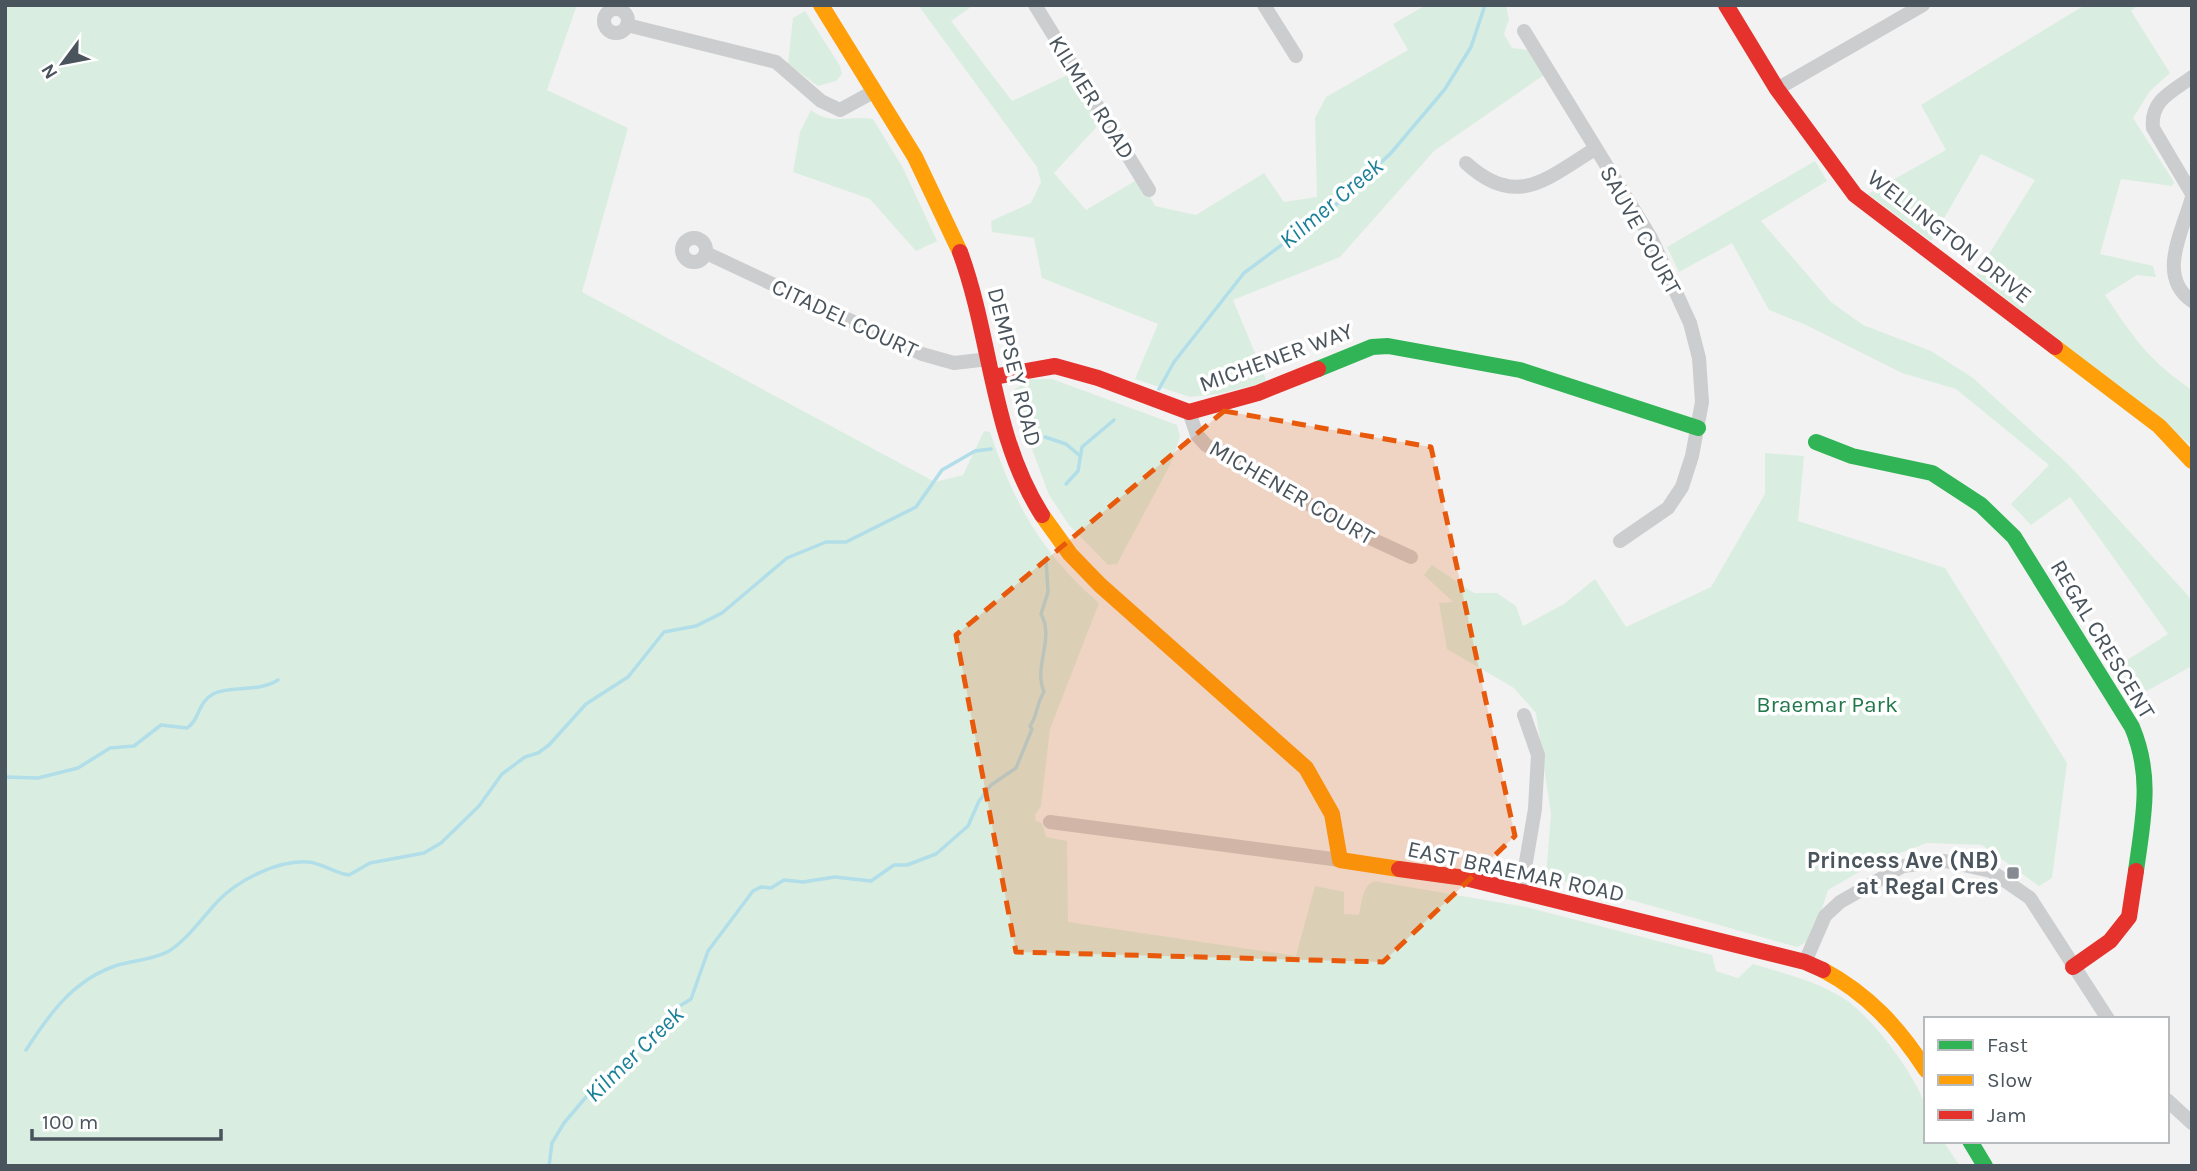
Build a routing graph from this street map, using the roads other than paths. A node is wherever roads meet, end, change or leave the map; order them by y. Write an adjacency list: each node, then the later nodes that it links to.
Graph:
1 (821, 5): 11 (street, DEMPSEY ROAD)
2 (1035, 5): 14 (street, KILMER ROAD)
3 (1264, 5): 8 (street)
4 (1726, 5): 10 (street, WELLINGTON DRIVE)
5 (1923, 5): 10 (street)
6 (627, 24): 11 (street)
7 (1524, 31): 12 (street, SAUVE COURT)
8 (1296, 56)
9 (2192, 77): 15 (street)
10 (1777, 89): 23 (street, WELLINGTON DRIVE)
11 (875, 91): 18 (street, DEMPSEY ROAD)
12 (1595, 149): 13 (street); 21 (street, SAUVE COURT)
13 (1466, 163)
14 (1149, 190)
15 (2192, 195): 17 (street)
16 (706, 253): 18 (street, CITADEL COURT)
17 (2192, 301)
18 (989, 359): 19 (street, DEMPSEY ROAD)
19 (993, 377): 20 (street, MICHENER WAY); 28 (street, DEMPSEY ROAD)
20 (1189, 412): 21 (street, MICHENER WAY); 25 (street, MICHENER COURT)
21 (1698, 428): 24 (street, SAUVE COURT)
22 (1816, 442): 31 (street, REGAL CRESCENT)
23 (2192, 461)
24 (1619, 541)
25 (1411, 556)
26 (1524, 715): 29 (street)
27 (1050, 821): 28 (street, EAST BRAEMAR ROAD)
28 (1340, 860): 29 (street, EAST BRAEMAR ROAD)
29 (1521, 891): 30 (street, EAST BRAEMAR ROAD)
30 (1805, 962): 31 (street); 33 (street, EAST BRAEMAR ROAD)
31 (2073, 967): 32 (street)
32 (2107, 1017)
33 (1924, 1067)
34 (2169, 1102): 35 (street)
35 (2192, 1123)
36 (1971, 1143): 37 (street)
37 (1985, 1166)

